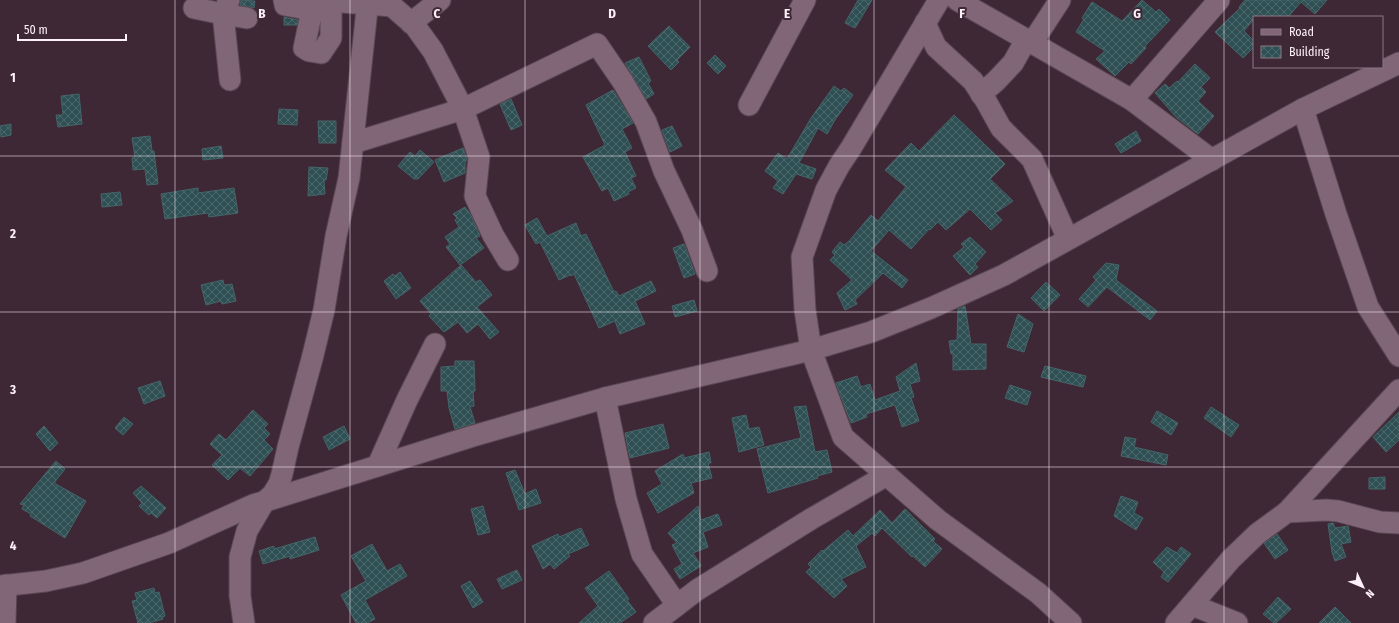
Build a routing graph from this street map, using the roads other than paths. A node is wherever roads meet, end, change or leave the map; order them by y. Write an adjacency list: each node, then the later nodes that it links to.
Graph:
1 (284, 0): 9 (street)
2 (392, 0): 10 (street)
3 (440, 0): 14 (street)
4 (805, 0): 21 (street)
5 (939, 0): 15 (street)
6 (957, 0): 16 (street)
7 (1060, 0): 16 (street)
8 (1219, 0): 20 (street)
9 (324, 1): 10 (street)
10 (368, 2): 14 (street); 24 (street)
11 (226, 7): 12 (street); 13 (street); 18 (street)
12 (194, 8)
13 (247, 18)
14 (411, 22): 22 (street)
15 (926, 23): 19 (street); 30 (street)
16 (1029, 41): 19 (street); 20 (street)
17 (1399, 63): 23 (street)
18 (230, 80)
19 (981, 94): 26 (street)
20 (1132, 100): 25 (street)
21 (749, 105)
22 (463, 109): 24 (street); 27 (street); 28 (street)
23 (1303, 109): 25 (street); 31 (street)
24 (353, 144): 36 (street)
25 (1212, 160): 26 (street)
26 (1068, 239): 30 (street)
27 (508, 260)
28 (707, 271)
29 (435, 344): 34 (street)
30 (811, 350): 33 (street); 35 (street)
31 (1399, 356)
32 (1399, 390): 37 (street)
33 (605, 398): 34 (street); 40 (street)
34 (378, 465): 36 (street)
35 (887, 475): 40 (street); 45 (street)
36 (264, 502): 39 (street); 43 (street)
37 (1287, 512): 38 (street); 41 (street)
38 (1399, 523)
39 (3, 586): 42 (street)
40 (677, 605): 44 (street)
41 (1192, 605): 46 (street); 47 (street)
42 (5, 623)
43 (244, 623)
44 (654, 623)
45 (1071, 623)
46 (1176, 623)
47 (1237, 623)

